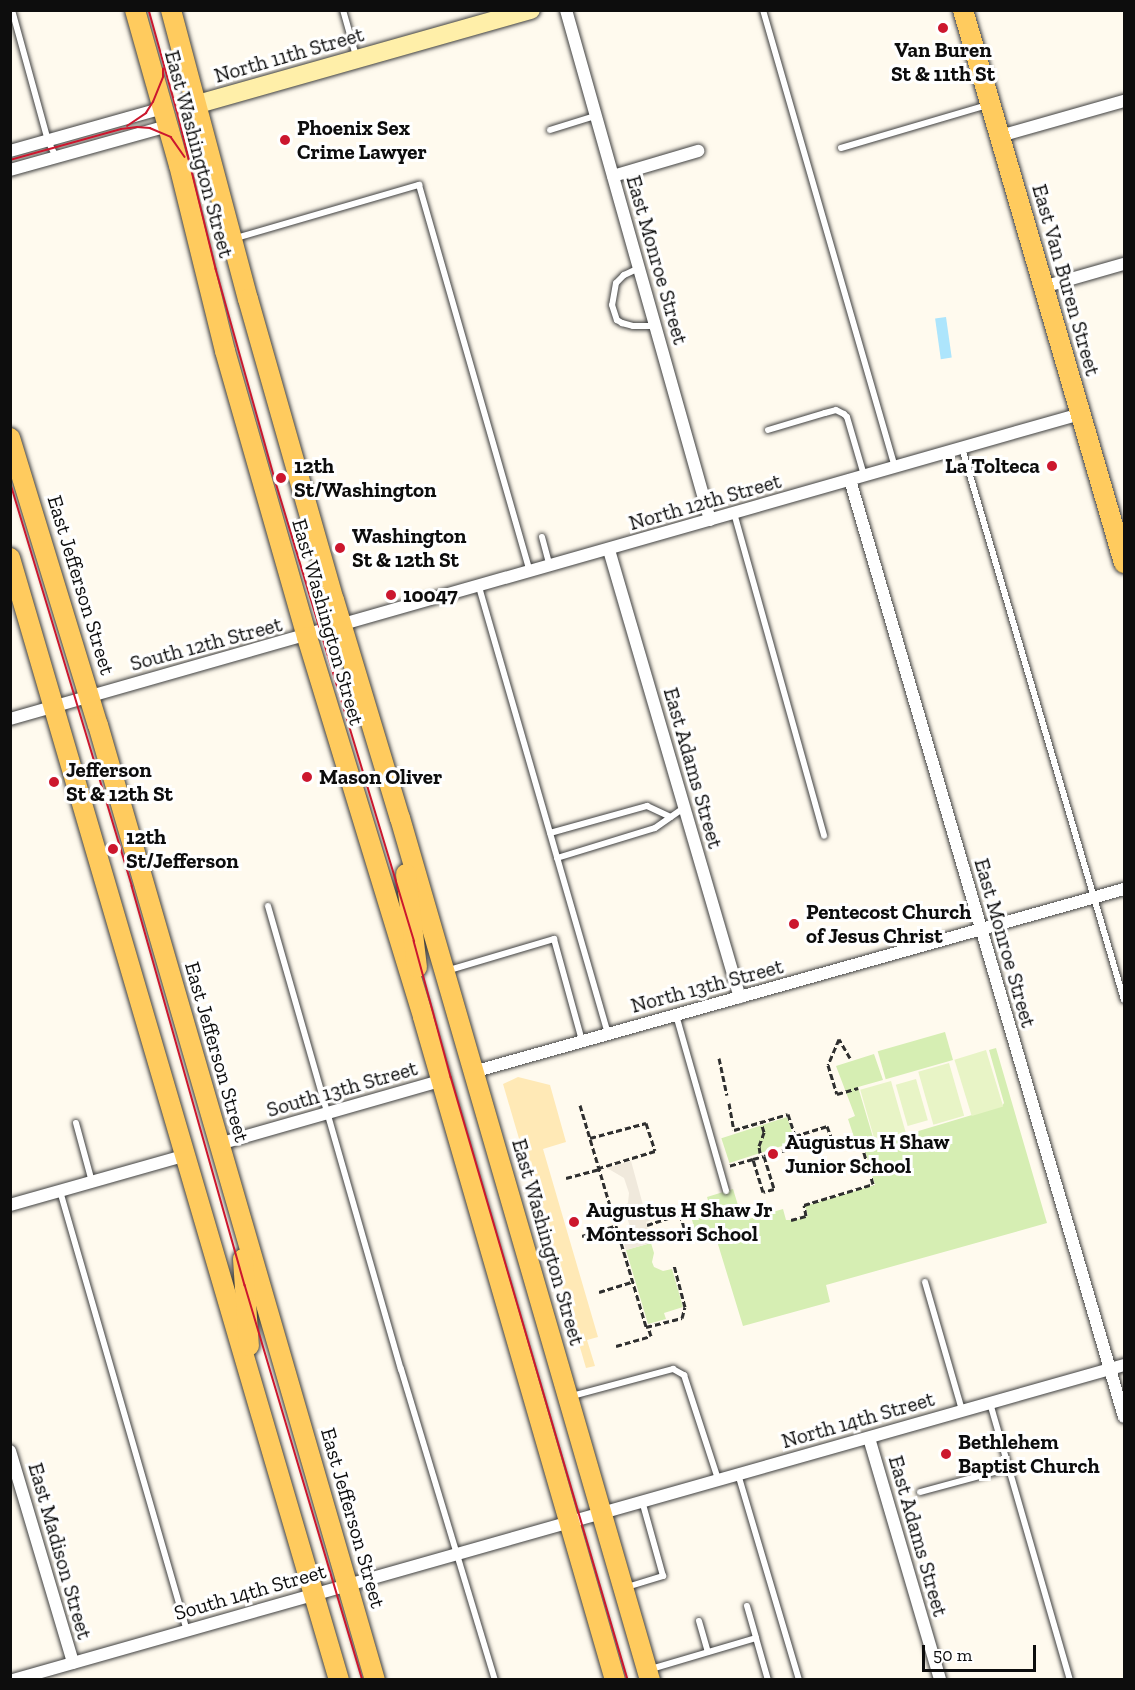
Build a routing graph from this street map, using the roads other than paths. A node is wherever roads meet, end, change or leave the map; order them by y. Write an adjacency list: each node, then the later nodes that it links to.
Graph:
1 (12, 10): 17 (lane)
2 (171, 10): 11 (main road, East Washington Street)
3 (344, 10): 9 (lane)
4 (531, 10): 9 (street, North 11th Street)
5 (566, 10): 13 (street, East Monroe Street)
6 (763, 10): 33 (lane)
7 (963, 10): 12 (main road, East Van Buren Street)
8 (139, 17): 14 (main road, East Washington Street)
9 (357, 59): 11 (street, North 11th Street)
10 (1125, 101): 16 (street)
11 (198, 104): 24 (main road, East Washington Street)
12 (991, 104): 16 (main road, East Van Buren Street); 18 (lane)
13 (596, 115): 15 (lane); 23 (street, East Monroe Street)
14 (165, 117): 17 (street); 21 (street); 47 (main road, East Washington Street)
15 (550, 130)
16 (1000, 136): 27 (main road, East Van Buren Street)
17 (48, 141): 19 (street); 21 (lane)
18 (841, 148)
19 (10, 151)
20 (698, 151): 23 (street)
21 (56, 157): 22 (street)
22 (10, 170)
23 (613, 176): 26 (street, East Monroe Street)
24 (233, 239): 44 (lane); 46 (main road, East Washington Street)
25 (1125, 264): 27 (street)
26 (639, 268): 28 (street, East Monroe Street); 28 (lane)
27 (1043, 287): 29 (main road, East Van Buren Street)
28 (656, 326): 38 (street, East Monroe Street)
29 (1080, 414): 32 (street, North 12th Street); 37 (main road, East Van Buren Street)
30 (768, 430): 34 (lane)
31 (10, 438): 48 (main road, East Jefferson Street)
32 (962, 448): 33 (street, North 12th Street); 58 (lane)
33 (895, 467): 34 (street, North 12th Street)
34 (864, 476): 35 (street, North 12th Street)
35 (850, 480): 36 (street, North 12th Street); 60 (street, East Monroe Street)
36 (734, 513): 38 (street, North 12th Street); 55 (lane)
37 (1118, 513): 42 (main road, East Van Buren Street)
38 (710, 520): 40 (street, North 12th Street)
39 (542, 537): 43 (lane)
40 (609, 550): 43 (street, North 12th Street); 51 (street, East Adams Street)
41 (10, 558): 49 (main road)
42 (1125, 563)
43 (550, 567): 44 (street, North 12th Street)
44 (531, 572): 45 (street, North 12th Street)
45 (479, 587): 46 (street, North 12th Street); 54 (lane)
46 (342, 626): 47 (street, South 12th Street); 53 (main road, East Washington Street)
47 (307, 637): 48 (street, South 12th Street); 65 (main road, East Washington Street)
48 (89, 696): 49 (street, South 12th Street); 72 (main road, East Jefferson Street)
49 (54, 707): 50 (street, South 12th Street); 73 (main road)
50 (10, 719)
51 (685, 808): 52 (lane); 62 (street, East Adams Street)
52 (671, 817): 54 (lane); 56 (lane)
53 (400, 818): 61 (main road, East Washington Street); 65 (main road, East Washington Street)
54 (550, 833): 56 (lane)
55 (824, 836)
56 (557, 858): 66 (lane)
57 (1125, 889): 58 (street, North 13th Street)
58 (1095, 897): 60 (street, North 13th Street); 63 (lane)
59 (268, 906): 70 (lane)
60 (980, 929): 62 (street, North 13th Street); 81 (street, East Monroe Street)
61 (444, 972): 67 (lane); 68 (main road, East Washington Street)
62 (740, 997): 64 (street, North 13th Street)
63 (1125, 999)
64 (676, 1015): 66 (street, North 13th Street); 76 (lane)
65 (423, 1017): 69 (main road, East Washington Street)
66 (608, 1033): 67 (street, North 13th Street)
67 (582, 1041): 68 (street, North 13th Street)
68 (473, 1072): 83 (main road, East Washington Street)
69 (440, 1081): 70 (street, South 13th Street); 95 (main road, East Washington Street)
70 (328, 1113): 72 (street, South 13th Street); 96 (lane)
71 (76, 1123): 74 (lane)
72 (219, 1144): 78 (main road, East Jefferson Street)
73 (186, 1155): 74 (street); 82 (main road)
74 (92, 1182): 75 (street)
75 (60, 1191): 77 (street); 102 (lane)
76 (726, 1191)
77 (10, 1205)
78 (240, 1217): 82 (main road); 97 (main road, East Jefferson Street)
79 (925, 1282): 85 (lane)
80 (1125, 1365): 81 (street, North 14th Street)
81 (1110, 1369): 84 (street, North 14th Street); 86 (street, East Monroe Street)
82 (251, 1383): 99 (main road)
83 (568, 1397): 91 (lane); 94 (main road, East Washington Street)
84 (990, 1402): 85 (street, North 14th Street); 89 (lane)
85 (962, 1410): 87 (street, North 14th Street)
86 (1125, 1417)
87 (869, 1438): 90 (street, North 14th Street); 114 (street, East Adams Street)
88 (10, 1451): 105 (street, East Madison Street)
89 (1009, 1468): 92 (lane); 115 (lane)
90 (738, 1473): 91 (street, North 14th Street); 113 (lane)
91 (718, 1479): 93 (street, North 14th Street)
92 (920, 1492)
93 (642, 1500): 94 (street, North 14th Street); 98 (lane)
94 (601, 1511): 95 (street, South 14th Street); 98 (main road, East Washington Street)
95 (569, 1521): 96 (street, South 14th Street); 111 (main road, East Washington Street)
96 (458, 1552): 97 (street, South 14th Street); 110 (lane)
97 (348, 1584): 99 (street, South 14th Street); 109 (main road, East Jefferson Street)
98 (623, 1588): 106 (main road, East Washington Street)
99 (314, 1594): 102 (street, South 14th Street); 108 (main road)
100 (747, 1606): 103 (lane)
101 (699, 1621): 104 (lane)
102 (187, 1630): 105 (street, South 14th Street)
103 (756, 1638): 104 (lane); 112 (lane)
104 (708, 1652): 106 (lane)
105 (73, 1662): 107 (street, South 14th Street)
106 (649, 1675)
107 (13, 1680)
108 (339, 1680)
109 (375, 1680)
110 (495, 1680)
111 (615, 1680)
112 (768, 1680)
113 (799, 1680)
114 (940, 1680)
115 (1070, 1680)

